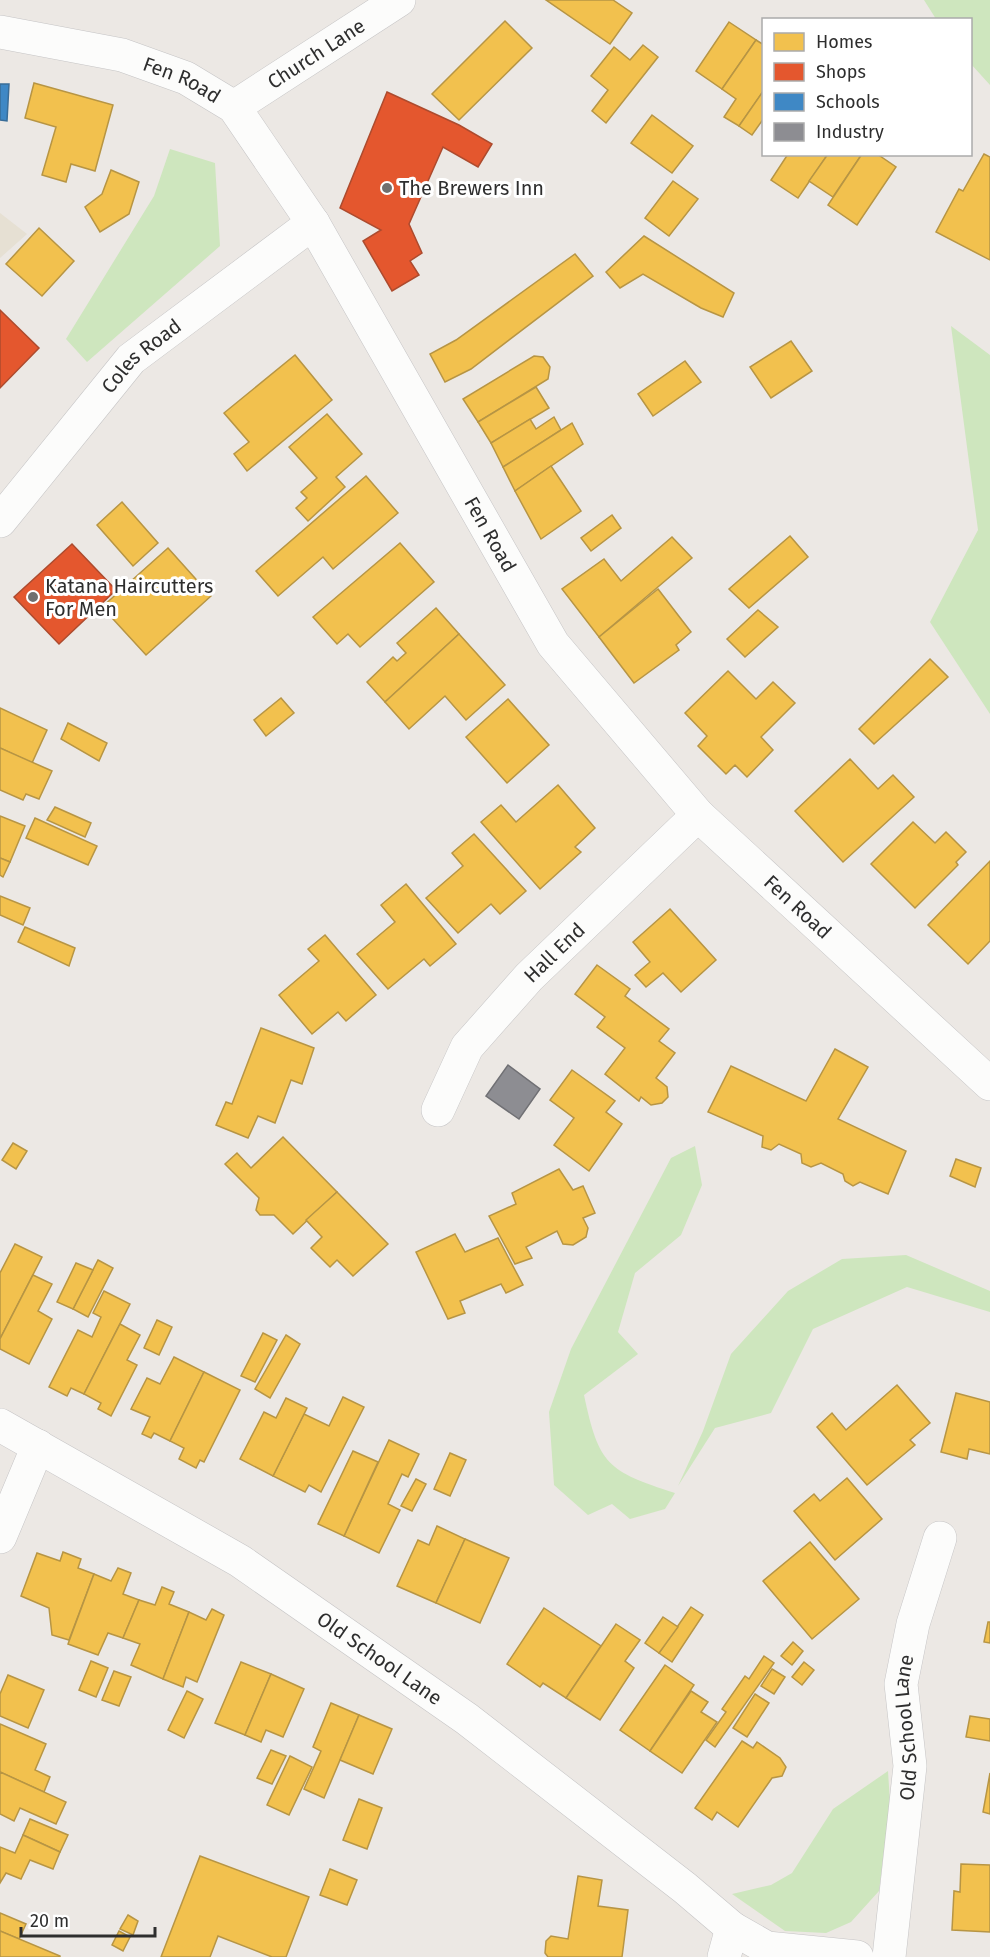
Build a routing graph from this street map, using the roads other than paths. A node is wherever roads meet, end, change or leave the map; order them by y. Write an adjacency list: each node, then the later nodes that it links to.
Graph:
1 (399, 0): 3 (street, Church Lane)
2 (0, 32): 3 (street, Fen Road)
3 (234, 107): 4 (street, Fen Road)
4 (313, 223): 5 (street, Coles Road); 6 (street, Fen Road)
5 (0, 521)
6 (698, 815): 7 (street, Fen Road); 8 (street, Hall End)
7 (990, 1084)
8 (438, 1110)
9 (0, 1425): 10 (street, Old School Lane)
10 (38, 1446): 11 (street); 13 (street, Old School Lane)
11 (0, 1538)
12 (940, 1538): 15 (street, Old School Lane)
13 (728, 1943): 14 (street, Old School Lane)
14 (857, 1957)
15 (889, 1957)

